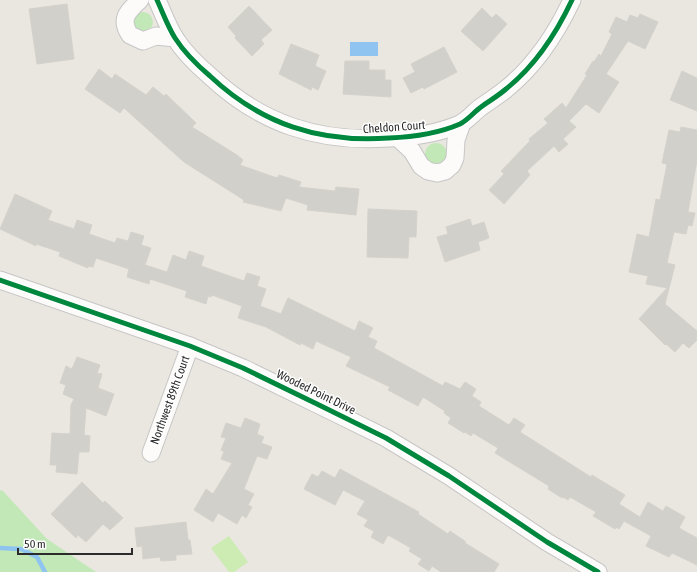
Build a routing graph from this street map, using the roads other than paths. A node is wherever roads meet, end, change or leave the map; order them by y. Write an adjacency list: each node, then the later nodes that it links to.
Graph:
1 (140, 0): 4 (street)
2 (157, 0): 4 (street, Cheldon Court)
3 (572, 0): 5 (street, Cheldon Court)
4 (175, 38): 6 (street, Cheldon Court)
5 (462, 123): 6 (street, Cheldon Court); 6 (street, Cheldon Court)
6 (398, 138)
7 (0, 280): 8 (street, Wooded Point Drive)
8 (190, 346): 9 (street, Northwest 89th Court); 10 (street, Wooded Point Drive)
9 (151, 453)
10 (598, 572)

